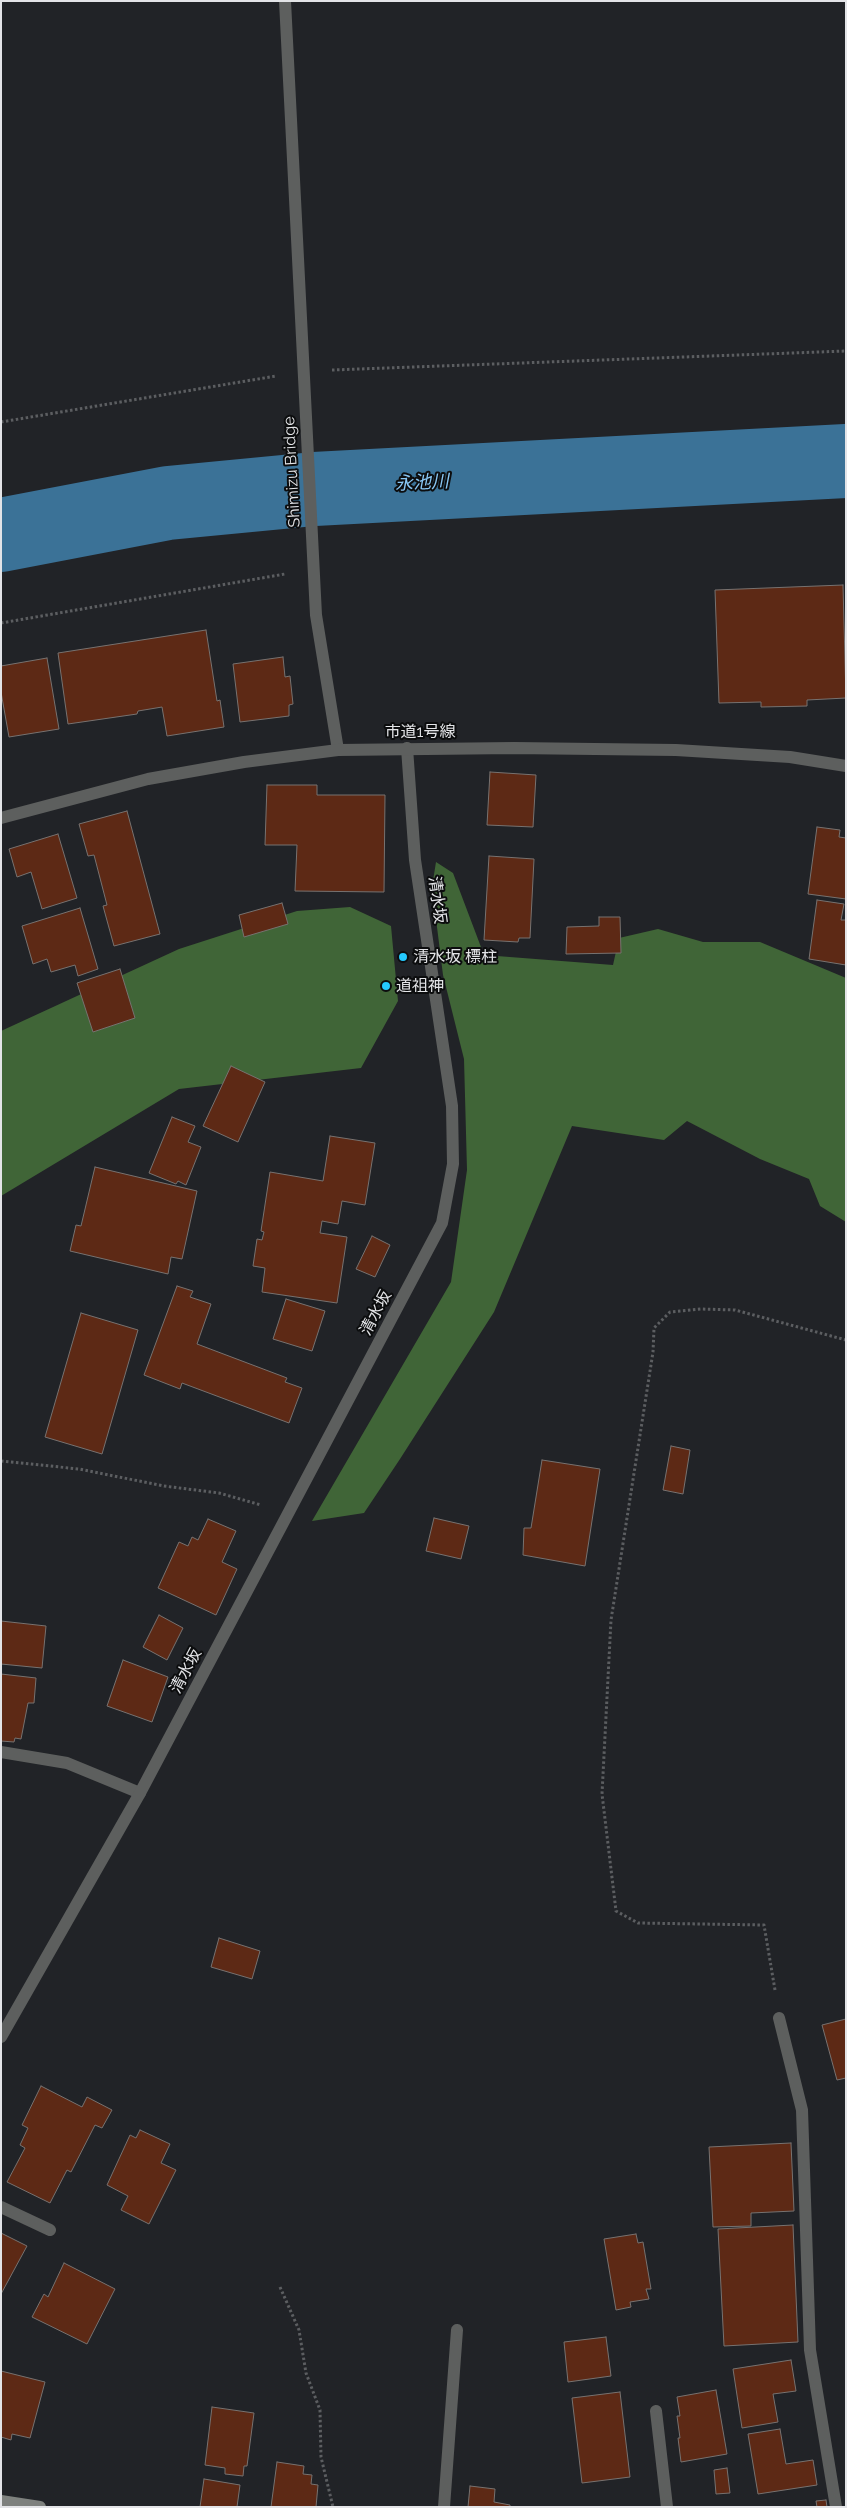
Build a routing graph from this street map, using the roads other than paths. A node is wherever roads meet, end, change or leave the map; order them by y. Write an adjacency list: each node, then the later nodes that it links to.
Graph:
1 (285, 1): 3 (street, Shimizu Bridge)
2 (407, 748): 3 (street, 市道1号線); 4 (street, 市道1号線); 7 (street, 清水坂)
3 (338, 750): 5 (street, 市道1号線)
4 (846, 766)
5 (1, 818)
6 (1, 1752): 7 (street)
7 (140, 1793): 9 (street, 清水坂)
8 (779, 2018): 18 (street)
9 (1, 2037)
10 (1, 2207): 11 (street)
11 (50, 2230)
12 (457, 2330): 16 (street)
13 (656, 2411): 17 (street)
14 (1, 2501): 15 (main road)
15 (40, 2507)
16 (444, 2507)
17 (667, 2507)
18 (836, 2507)

